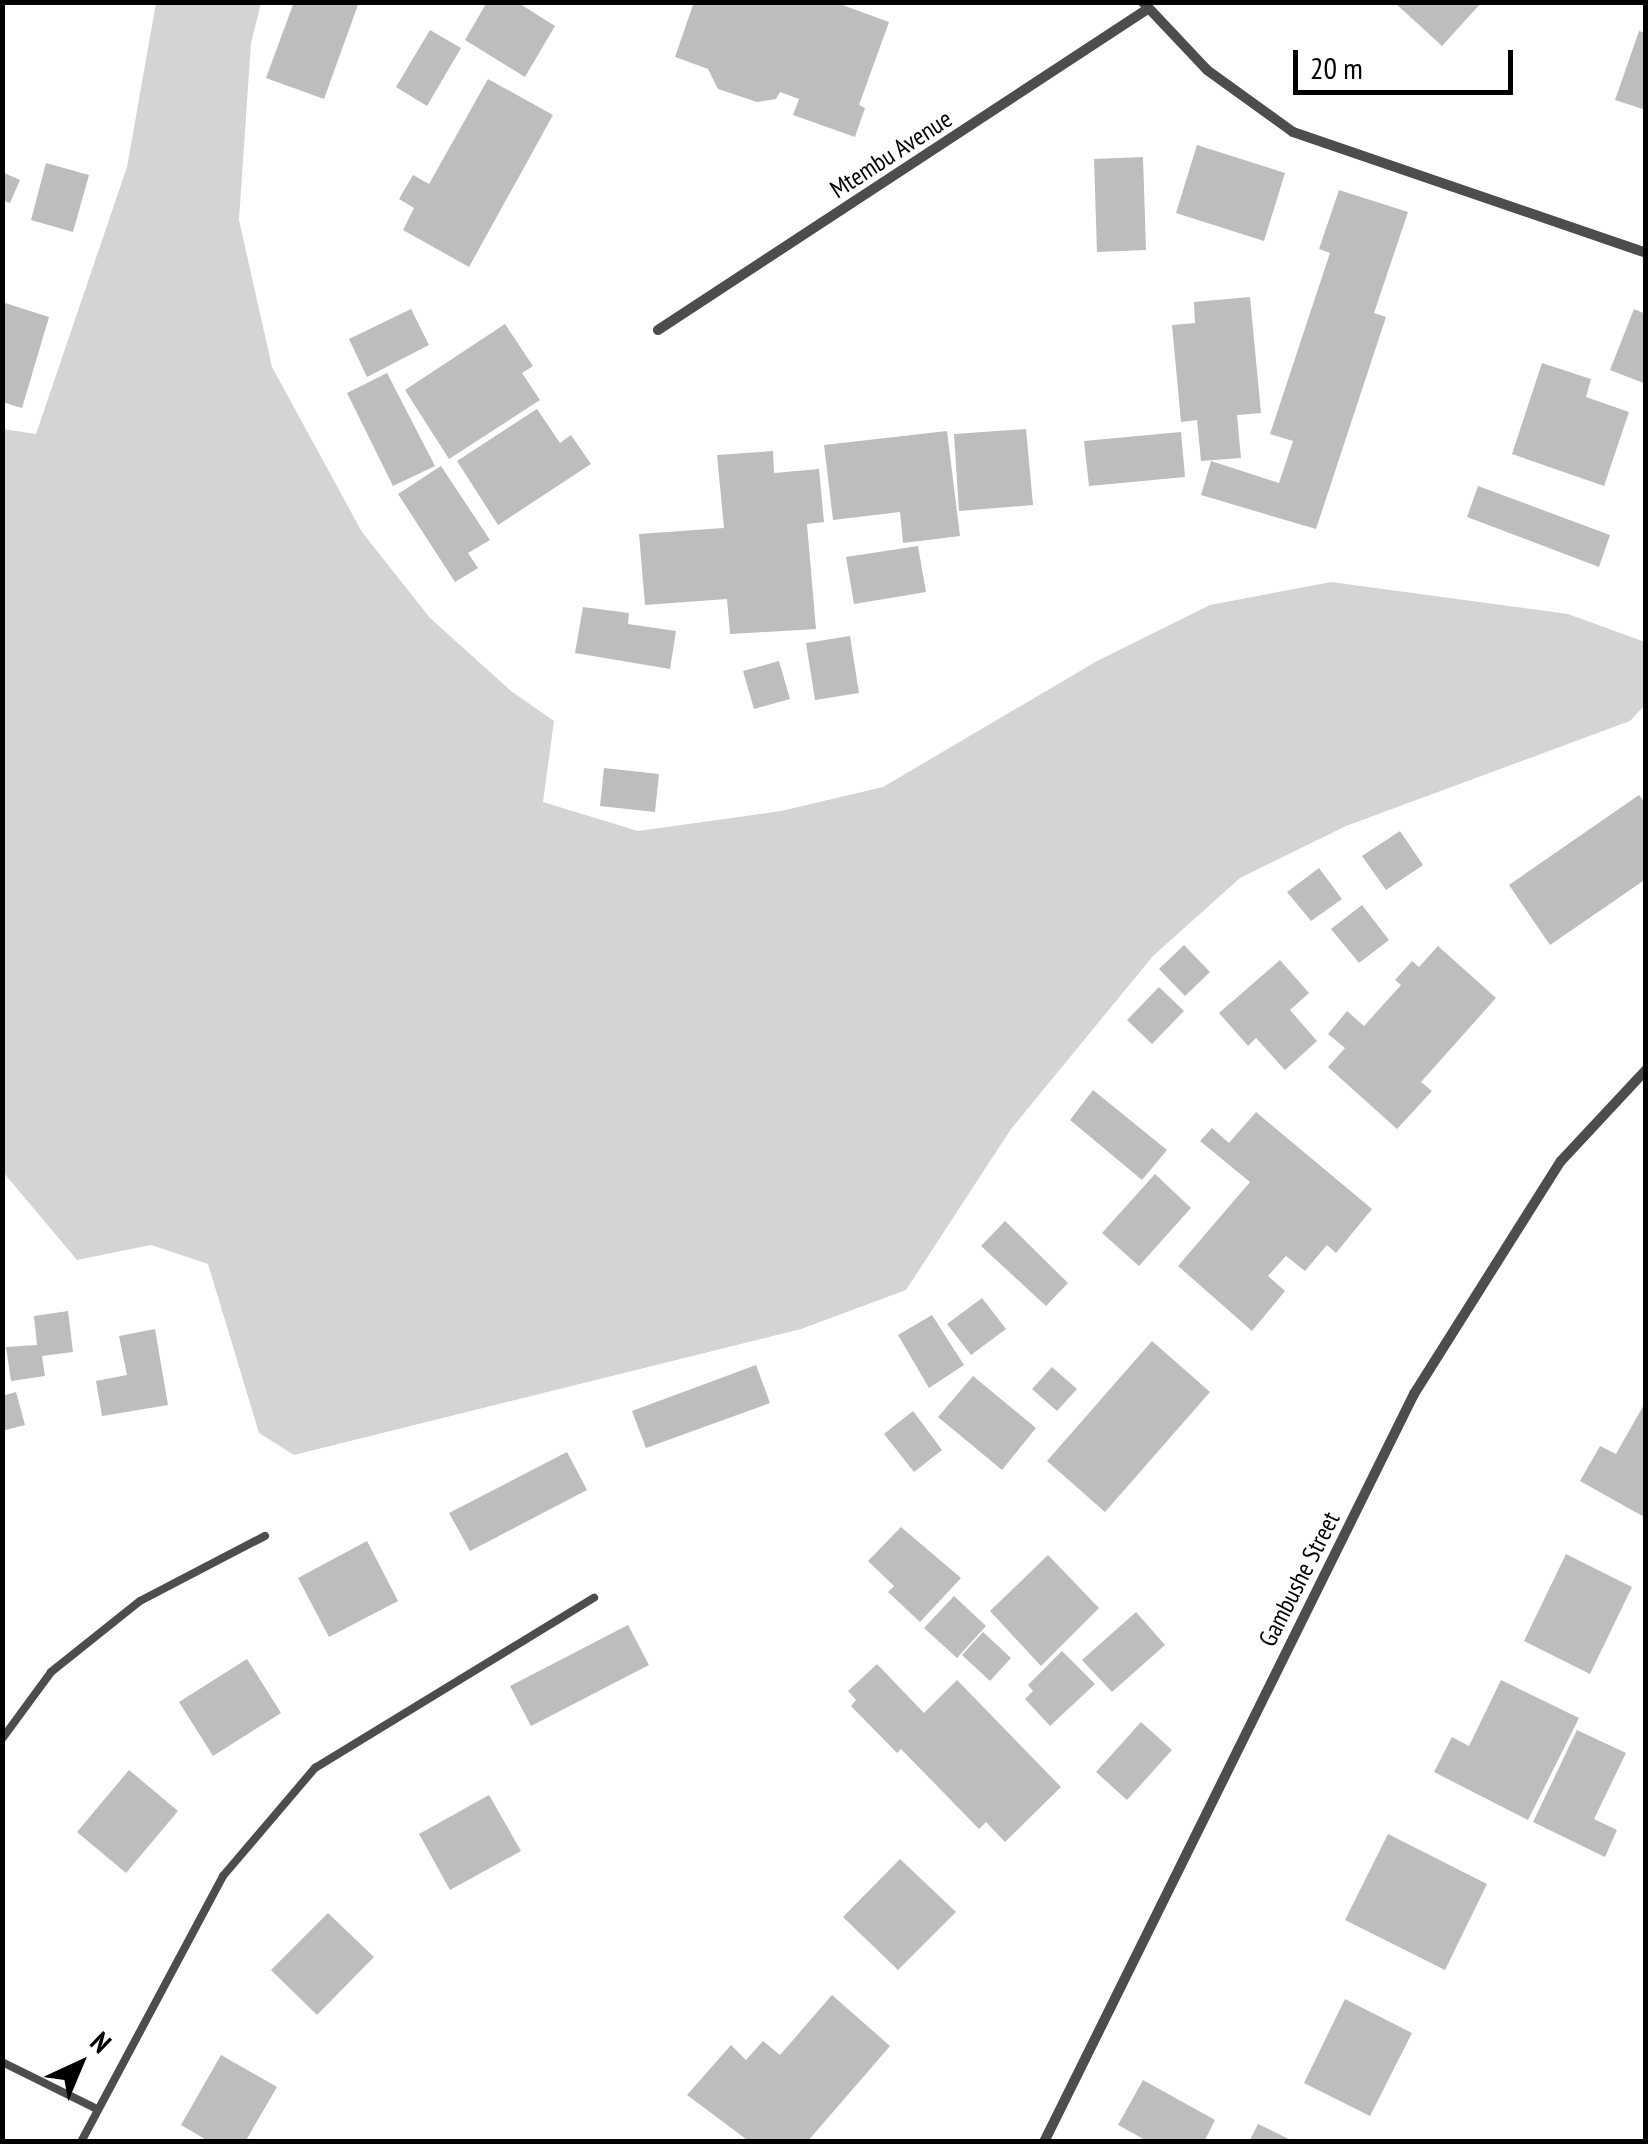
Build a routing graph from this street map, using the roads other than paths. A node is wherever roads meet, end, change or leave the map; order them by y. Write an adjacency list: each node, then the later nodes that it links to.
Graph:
1 (1144, 6): 2 (street, Mtembu Avenue); 3 (street, Mtembu Avenue)
2 (1646, 254)
3 (658, 330)
4 (1646, 1070): 11 (street, Gambushe Street)
5 (265, 1536): 7 (lane)
6 (594, 1598): 9 (lane)
7 (2, 1740)
8 (2, 2062): 9 (lane)
9 (95, 2108): 10 (lane)
10 (80, 2142)
11 (1044, 2142)

